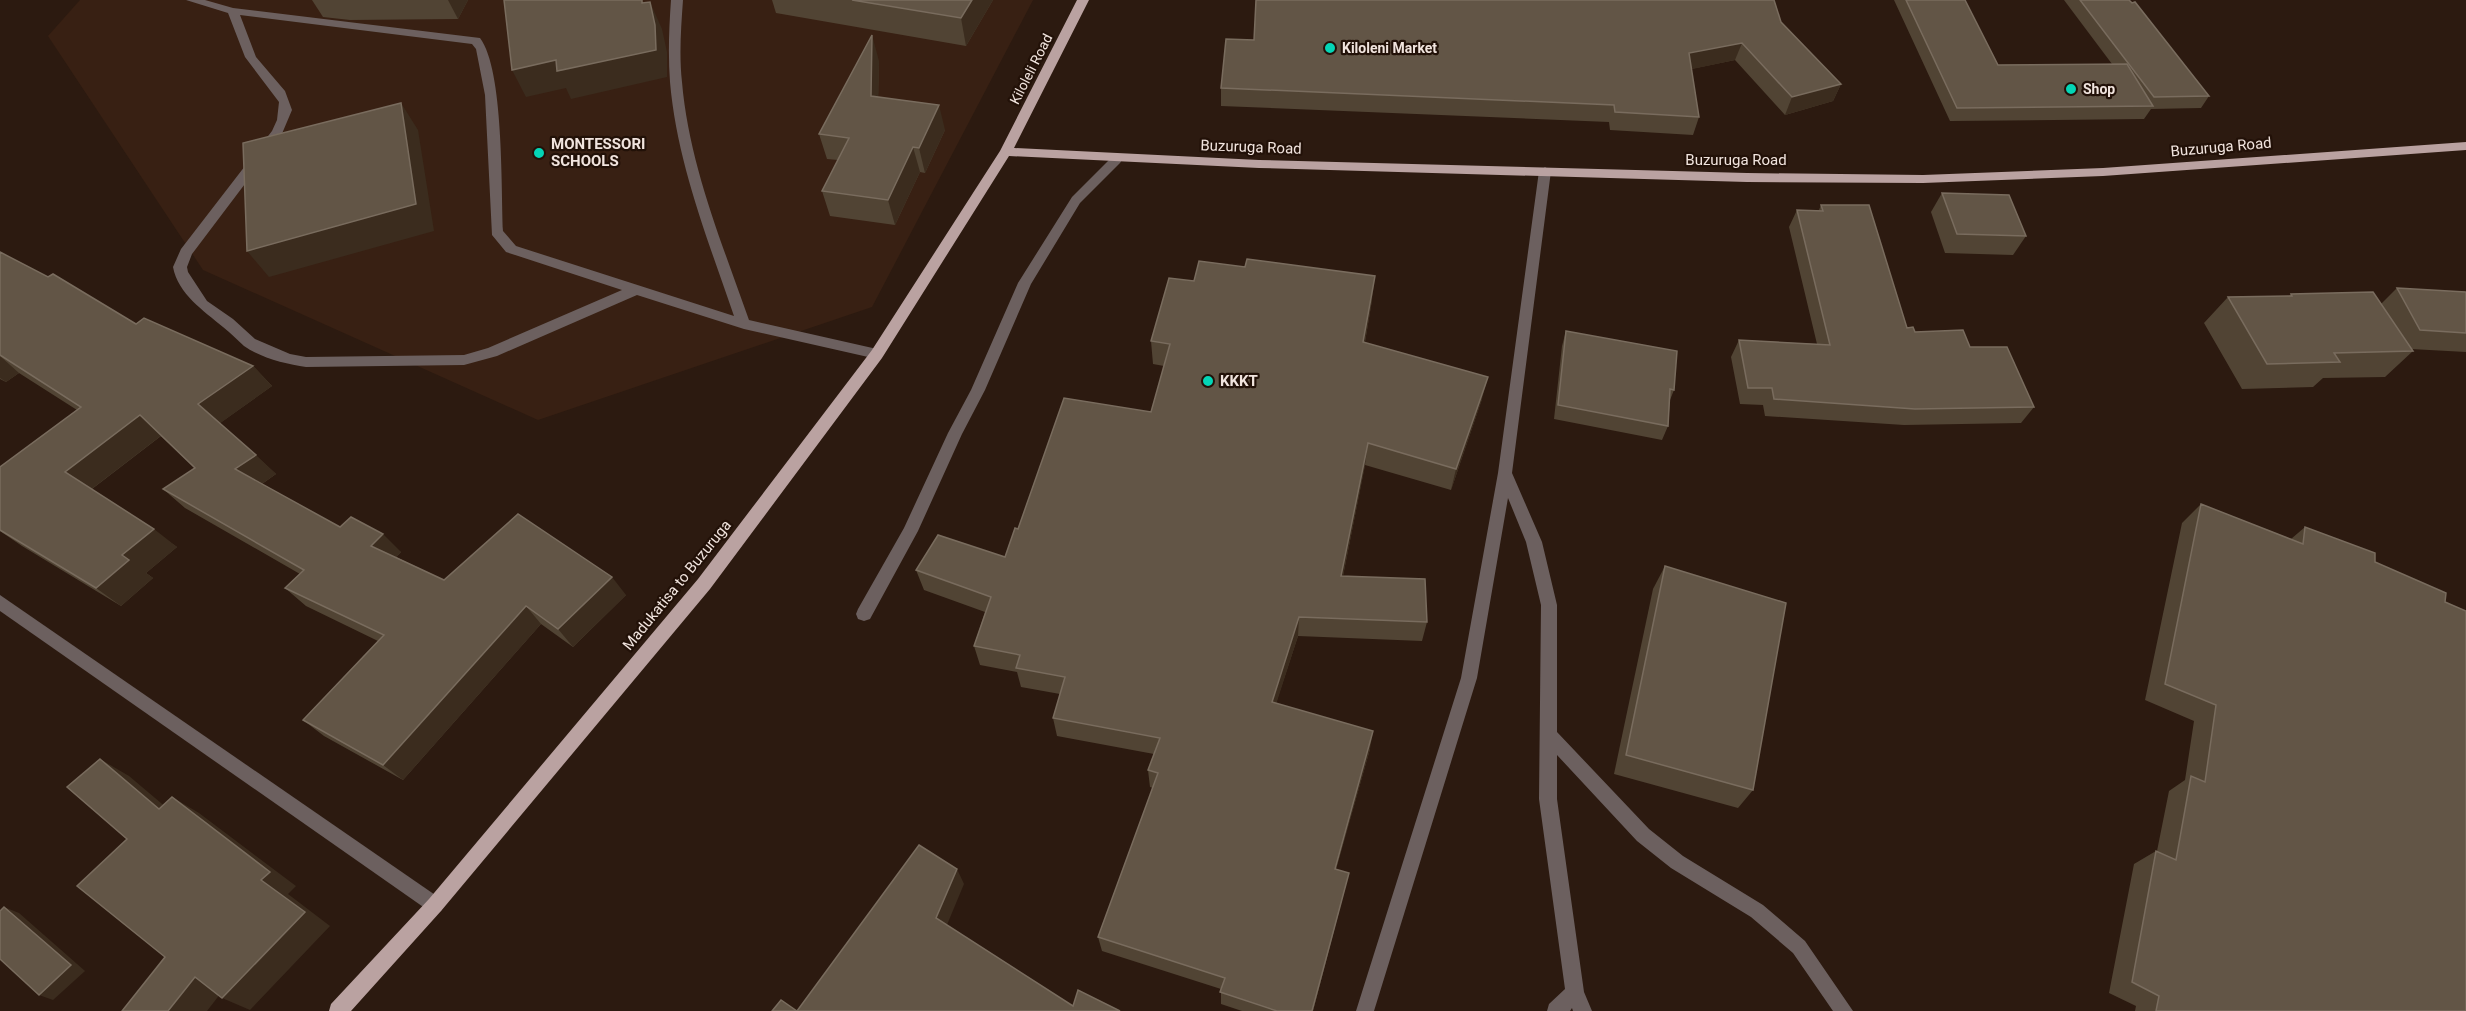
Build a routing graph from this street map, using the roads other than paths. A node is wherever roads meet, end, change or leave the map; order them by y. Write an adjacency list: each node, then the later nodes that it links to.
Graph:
1 (192, 0): 4 (street)
2 (677, 0): 10 (street)
3 (1083, 0): 6 (main road, Kiloleli Road)
4 (233, 11): 9 (street); 9 (street)
5 (2466, 146): 8 (main road, Buzuruga Road)
6 (1006, 152): 7 (main road, Buzuruga Road); 11 (main road, Madukatisa to Buzuruga)
7 (1116, 160): 8 (main road, Buzuruga Road); 14 (street)
8 (1545, 171): 12 (street)
9 (635, 290): 10 (street)
10 (744, 324): 11 (street)
11 (877, 354): 16 (main road, Madukatisa to Buzuruga)
12 (1505, 473): 15 (street); 19 (street)
13 (0, 603): 16 (street)
14 (864, 614)
15 (1547, 733): 17 (street); 22 (street)
16 (435, 905): 18 (main road, Madukatisa to Buzuruga)
17 (1575, 993): 20 (street); 21 (street)
18 (338, 1011)
19 (1365, 1011)
20 (1556, 1011)
21 (1583, 1011)
22 (1844, 1011)

